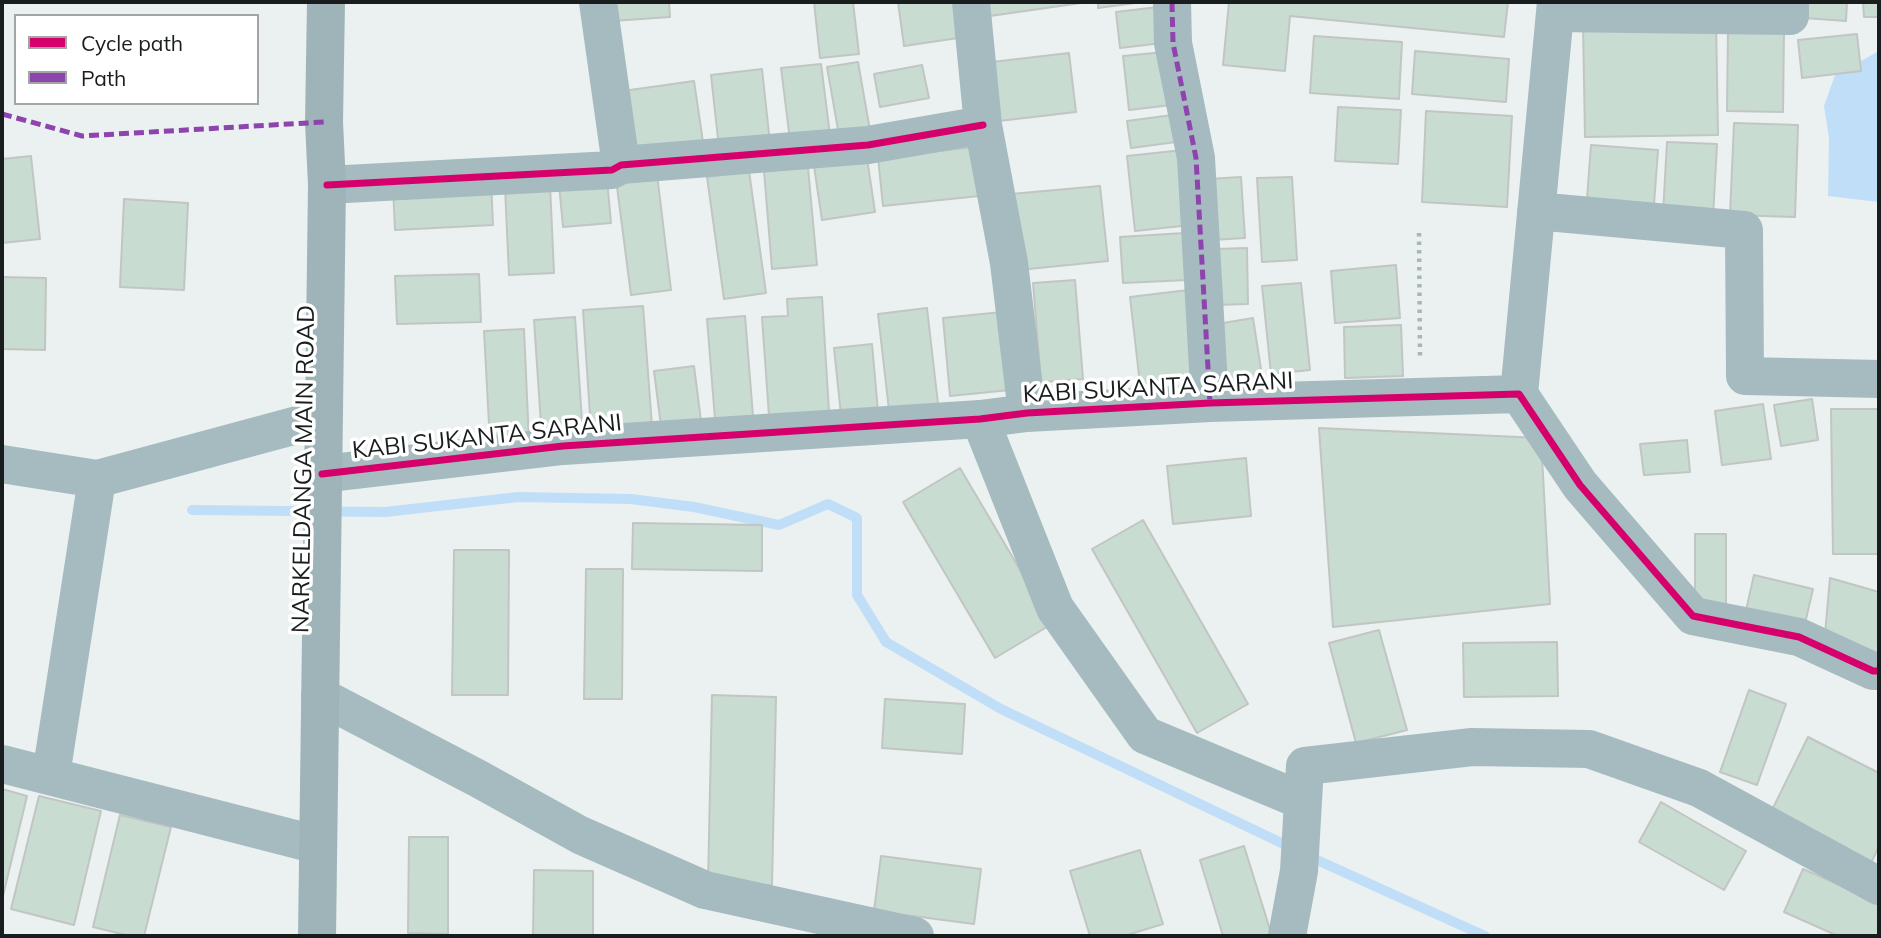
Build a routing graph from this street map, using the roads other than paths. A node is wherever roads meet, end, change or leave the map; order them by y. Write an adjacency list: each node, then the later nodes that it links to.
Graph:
1 (326, 2): 9 (main road, NARKELDANGA MAIN ROAD)
2 (598, 2): 8 (street)
3 (971, 2): 7 (street)
4 (1172, 2): 13 (street)
5 (1790, 2): 6 (street)
6 (1556, 7): 10 (street)
7 (984, 125): 8 (street); 14 (street)
8 (621, 165): 9 (street)
9 (327, 185): 15 (main road, NARKELDANGA MAIN ROAD)
10 (1536, 211): 11 (street); 12 (street)
11 (1879, 379)
12 (1519, 394): 13 (street, KABI SUKANTA SARANI); 20 (street)
13 (1210, 402): 14 (street, KABI SUKANTA SARANI)
14 (1027, 413): 16 (street, KABI SUKANTA SARANI)
15 (323, 418): 18 (main road, NARKELDANGA MAIN ROAD); 19 (street)
16 (980, 419): 18 (street, KABI SUKANTA SARANI); 24 (street)
17 (2, 464): 19 (street)
18 (322, 474): 21 (main road, NARKELDANGA MAIN ROAD)
19 (97, 479): 23 (street)
20 (1879, 671)
21 (320, 696): 25 (main road, NARKELDANGA MAIN ROAD); 28 (street)
22 (2, 764): 23 (street)
23 (51, 775): 25 (street)
24 (1302, 817): 26 (street); 29 (street)
25 (318, 845): 27 (main road, NARKELDANGA MAIN ROAD)
26 (1879, 886)
27 (317, 936)
28 (915, 936)
29 (1287, 936)

